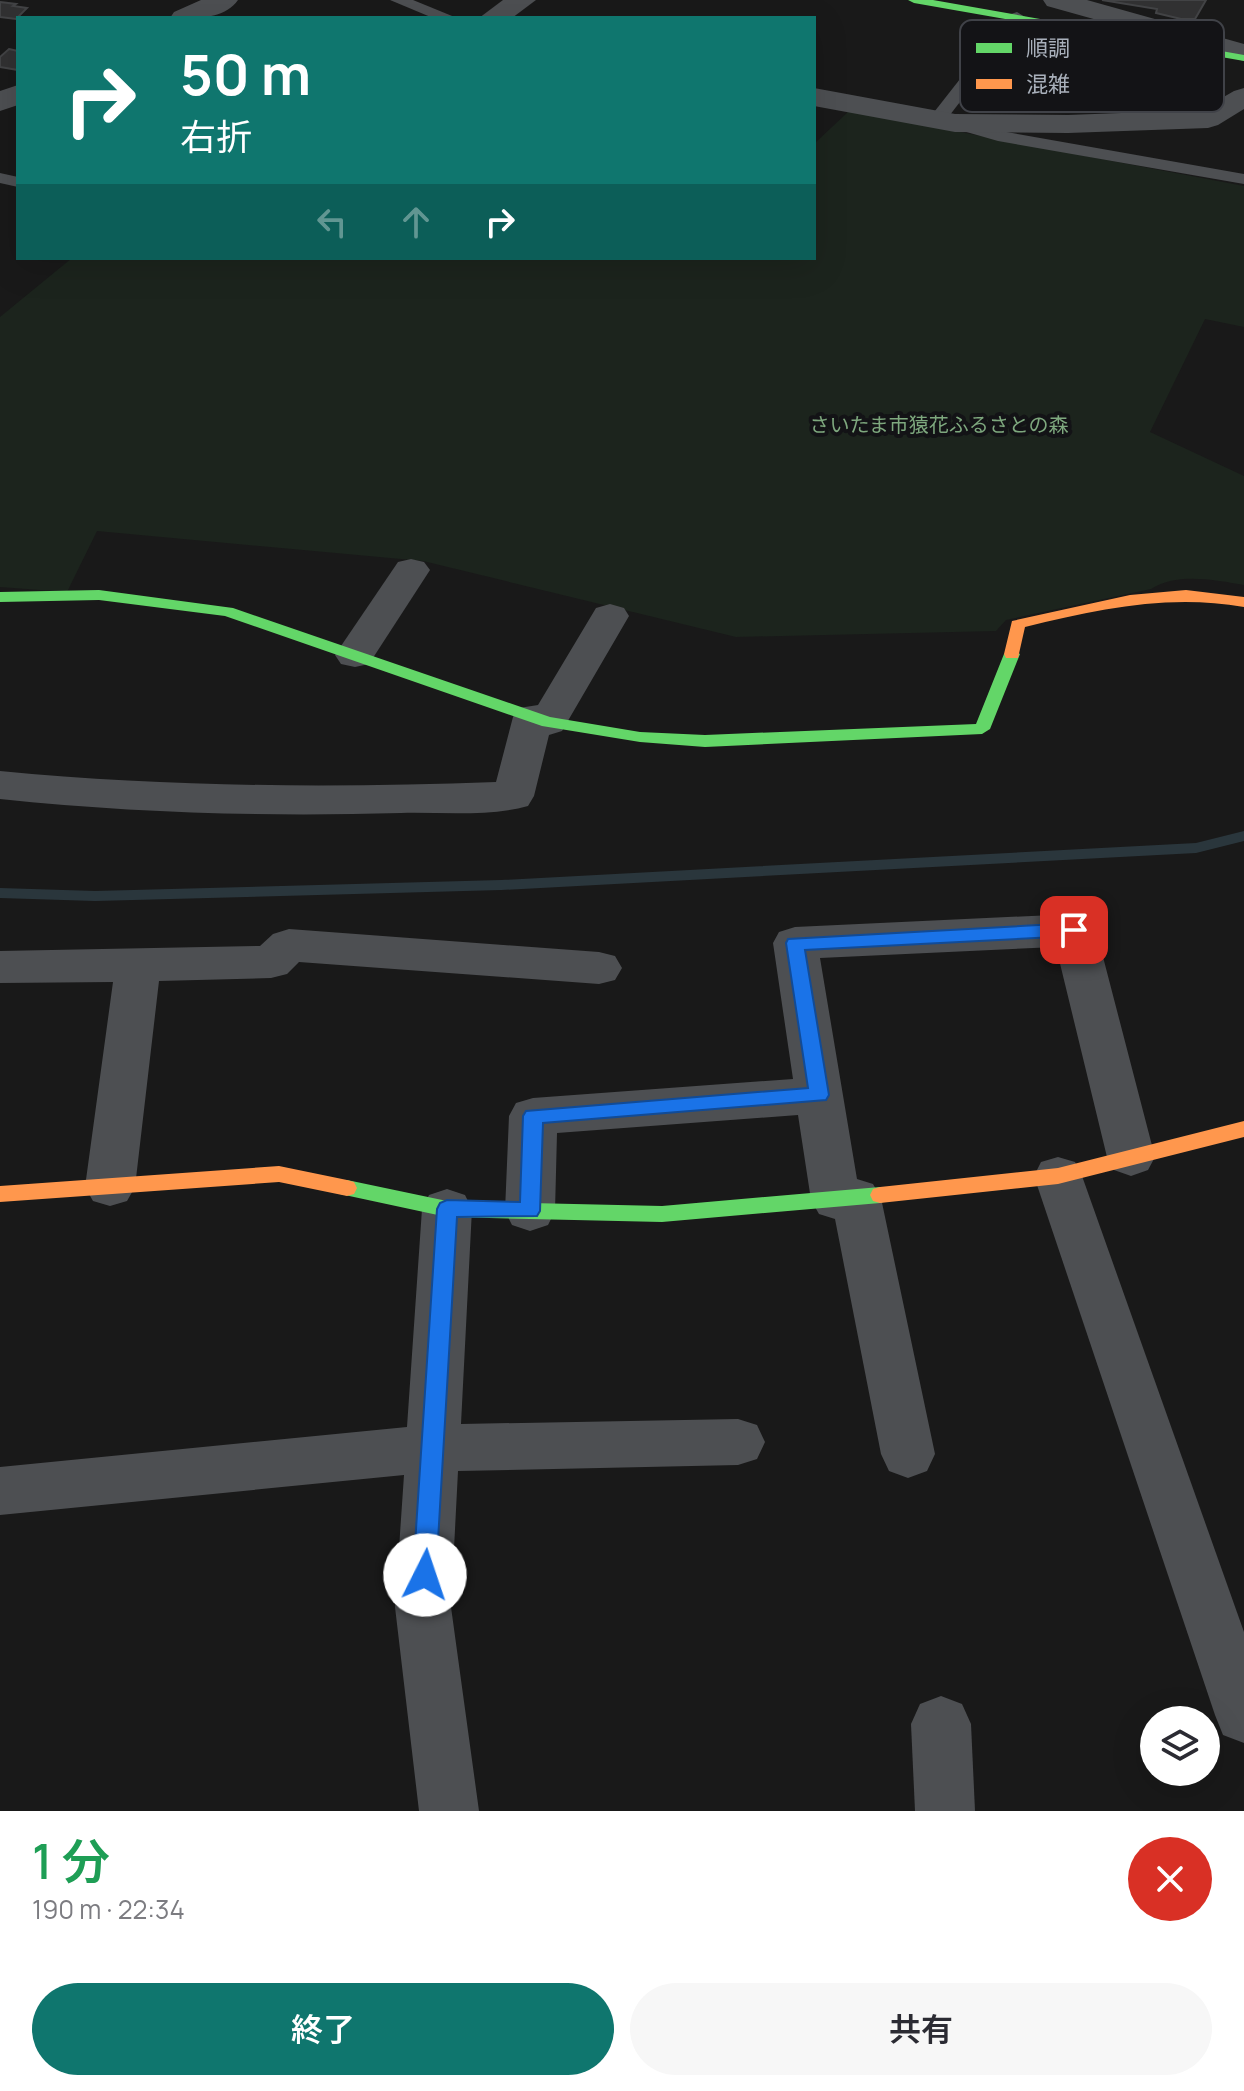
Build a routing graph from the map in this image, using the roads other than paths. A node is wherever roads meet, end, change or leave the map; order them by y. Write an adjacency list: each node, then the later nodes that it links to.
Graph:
1 (224, 0): 6 (street)
2 (398, 0): 7 (lane)
3 (522, 0): 8 (street)
4 (1057, 0): 12 (street)
5 (934, 2): 9 (street)
6 (188, 16)
7 (443, 16)
8 (496, 16)
9 (1017, 17): 10 (lane); 11 (street)
10 (1015, 20)
11 (1034, 20)
12 (1124, 20)
13 (1224, 50): 15 (street)
14 (1224, 53): 15 (street)
15 (1244, 56)
16 (816, 97): 21 (street)
17 (1244, 97): 19 (street)
18 (960, 101): 21 (lane)
19 (1224, 109)
20 (1219, 112): 21 (street)
21 (946, 122): 22 (lane)
22 (1244, 179)
23 (411, 570): 27 (street)
24 (0, 597): 27 (street)
25 (1244, 602): 28 (street)
26 (610, 616): 28 (street)
27 (355, 655): 28 (street)
28 (540, 720): 29 (street)
29 (0, 785)
30 (138, 965): 31 (street); 32 (street); 37 (street)
31 (0, 967)
32 (599, 968)
33 (819, 1095): 35 (street); 39 (street); 41 (street)
34 (1244, 1129): 35 (street)
35 (1131, 1157): 36 (street)
36 (1058, 1176): 39 (street); 46 (street)
37 (110, 1187): 38 (street); 40 (street)
38 (0, 1194)
39 (846, 1199): 41 (street); 44 (street)
40 (447, 1209): 41 (street); 43 (street)
41 (530, 1211)
42 (738, 1442): 43 (street)
43 (433, 1449): 45 (street); 48 (street)
44 (908, 1454)
45 (0, 1491)
46 (1244, 1715)
47 (941, 1724): 49 (street)
48 (449, 1811)
49 (945, 1811)

